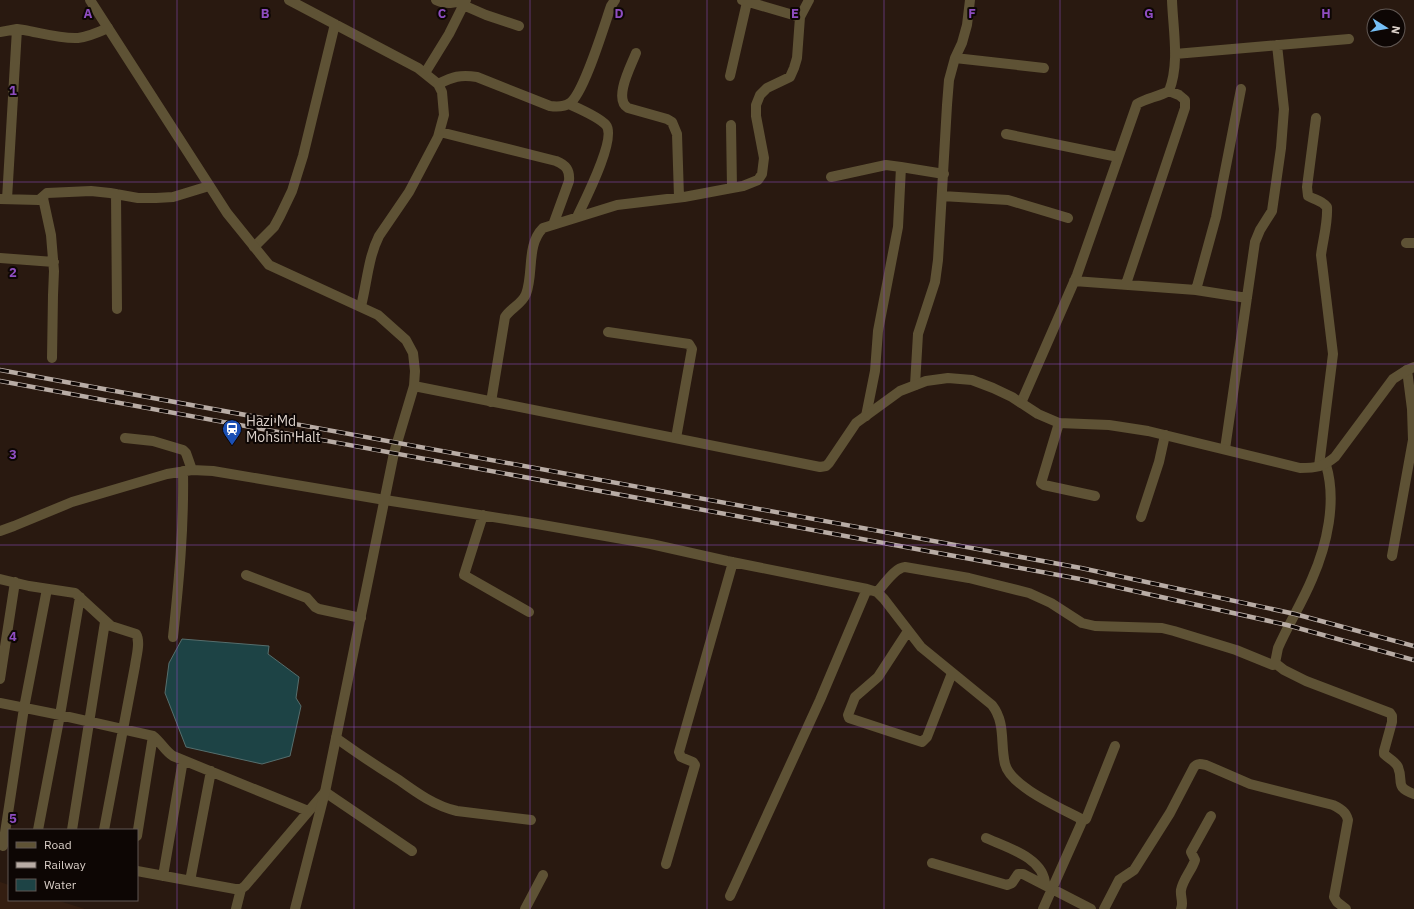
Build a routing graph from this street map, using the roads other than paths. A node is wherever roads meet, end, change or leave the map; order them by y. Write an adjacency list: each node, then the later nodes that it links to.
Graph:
1 (90, 0): 13 (street)
2 (289, 0): 11 (street)
3 (436, 0): 9 (street)
4 (615, 0): 27 (street)
5 (808, 0): 10 (street)
6 (970, 0): 20 (street)
7 (1172, 0): 19 (street)
8 (744, 1): 10 (street); 23 (street)
9 (465, 2): 12 (street); 22 (street)
10 (800, 17): 37 (street)
11 (335, 24): 22 (street); 46 (street)
12 (519, 26)
13 (108, 28): 14 (street); 36 (street)
14 (17, 29): 15 (street); 42 (street)
15 (0, 32)
16 (1349, 39): 17 (street)
17 (1277, 45): 19 (street); 52 (street)
18 (636, 53): 40 (street)
19 (1175, 54): 26 (street)
20 (955, 58): 21 (street); 34 (street)
21 (1044, 68)
22 (425, 73): 24 (street)
23 (730, 76)
24 (438, 84): 27 (street); 30 (street)
25 (1241, 89): 51 (street)
26 (1169, 91): 32 (street); 50 (street)
27 (569, 104): 43 (street)
28 (1316, 118): 68 (street)
29 (731, 125): 37 (street)
30 (440, 132): 45 (street); 53 (street)
31 (1006, 134): 32 (street)
32 (1118, 157): 49 (street)
33 (901, 167): 34 (street); 35 (street); 62 (street)
34 (944, 174): 39 (street)
35 (831, 177)
36 (209, 186): 38 (street); 46 (street)
37 (732, 188): 40 (street)
38 (116, 194): 41 (street); 54 (street)
39 (942, 196): 44 (street); 58 (street)
40 (679, 197): 43 (street)
41 (42, 198): 42 (street); 48 (street)
42 (3, 199)
43 (577, 217): 45 (street)
44 (1068, 218)
45 (553, 225): 60 (street)
46 (254, 247): 53 (street)
47 (0, 258): 48 (street)
48 (54, 262): 56 (street)
49 (1074, 281): 50 (street); 61 (street)
50 (1126, 284): 51 (street)
51 (1196, 290): 52 (street)
52 (1247, 298): 67 (street)
53 (361, 306): 59 (street)
54 (117, 309)
55 (608, 332): 66 (street)
56 (52, 358)
57 (1410, 368): 68 (street); 75 (street)
58 (915, 385): 61 (street); 62 (street)
59 (414, 386): 60 (street); 71 (street)
60 (491, 402): 66 (street)
61 (1021, 403): 63 (street)
62 (866, 416): 66 (street)
63 (1059, 423): 64 (street); 70 (street)
64 (1165, 435): 67 (street); 73 (street)
65 (125, 438): 69 (street)
66 (676, 438)
67 (1225, 449): 68 (street)
68 (1323, 465): 88 (street)
69 (188, 470): 71 (street); 74 (street); 87 (street)
70 (1095, 496)
71 (384, 500): 72 (street); 84 (street)
72 (483, 515): 76 (street); 83 (street)
73 (1141, 517)
74 (0, 531)
75 (1392, 556)
76 (733, 562): 81 (street); 115 (street)
77 (246, 575): 84 (street)
78 (0, 579): 79 (street)
79 (15, 582): 80 (street); 90 (street)
80 (47, 589): 82 (street); 92 (street)
81 (872, 590): 86 (street); 88 (street); 122 (street)
82 (80, 597): 85 (street); 93 (street)
83 (530, 612)
84 (361, 618): 97 (street)
85 (105, 622): 94 (street); 95 (street)
86 (908, 631): 89 (street); 89 (street)
87 (173, 637)
88 (1275, 663): 102 (street)
89 (952, 673): 106 (street)
90 (0, 679)
91 (0, 703): 92 (street)
92 (24, 708): 93 (street); 112 (street)
93 (60, 715): 94 (street); 107 (street)
94 (89, 721): 95 (street); 108 (street)
95 (124, 729): 96 (street); 109 (street)
96 (153, 736): 99 (street); 110 (street)
97 (336, 738): 101 (street); 105 (street)
98 (1115, 746): 106 (street)
99 (183, 760): 100 (street); 118 (street)
100 (210, 771): 103 (street); 119 (street)
101 (325, 792): 103 (street); 113 (street); 124 (street)
102 (1414, 794)
103 (308, 811): 121 (street)
104 (1211, 816): 129 (street)
105 (531, 820)
106 (1082, 821): 120 (street)
107 (38, 829)
108 (72, 829)
109 (104, 829)
110 (138, 830)
111 (986, 838): 120 (street)
112 (4, 846)
113 (412, 851)
114 (932, 863): 120 (street)
115 (666, 864)
116 (138, 871): 118 (street)
117 (543, 875): 125 (street)
118 (163, 876): 119 (street)
119 (190, 881): 121 (street)
120 (1048, 887): 126 (street); 127 (street)
121 (241, 889): 123 (street)
122 (730, 896)
123 (236, 909)
124 (295, 909)
125 (525, 909)
126 (1043, 909)
127 (1091, 909)
128 (1104, 909): 130 (street)
129 (1181, 909)
130 (1346, 909)

